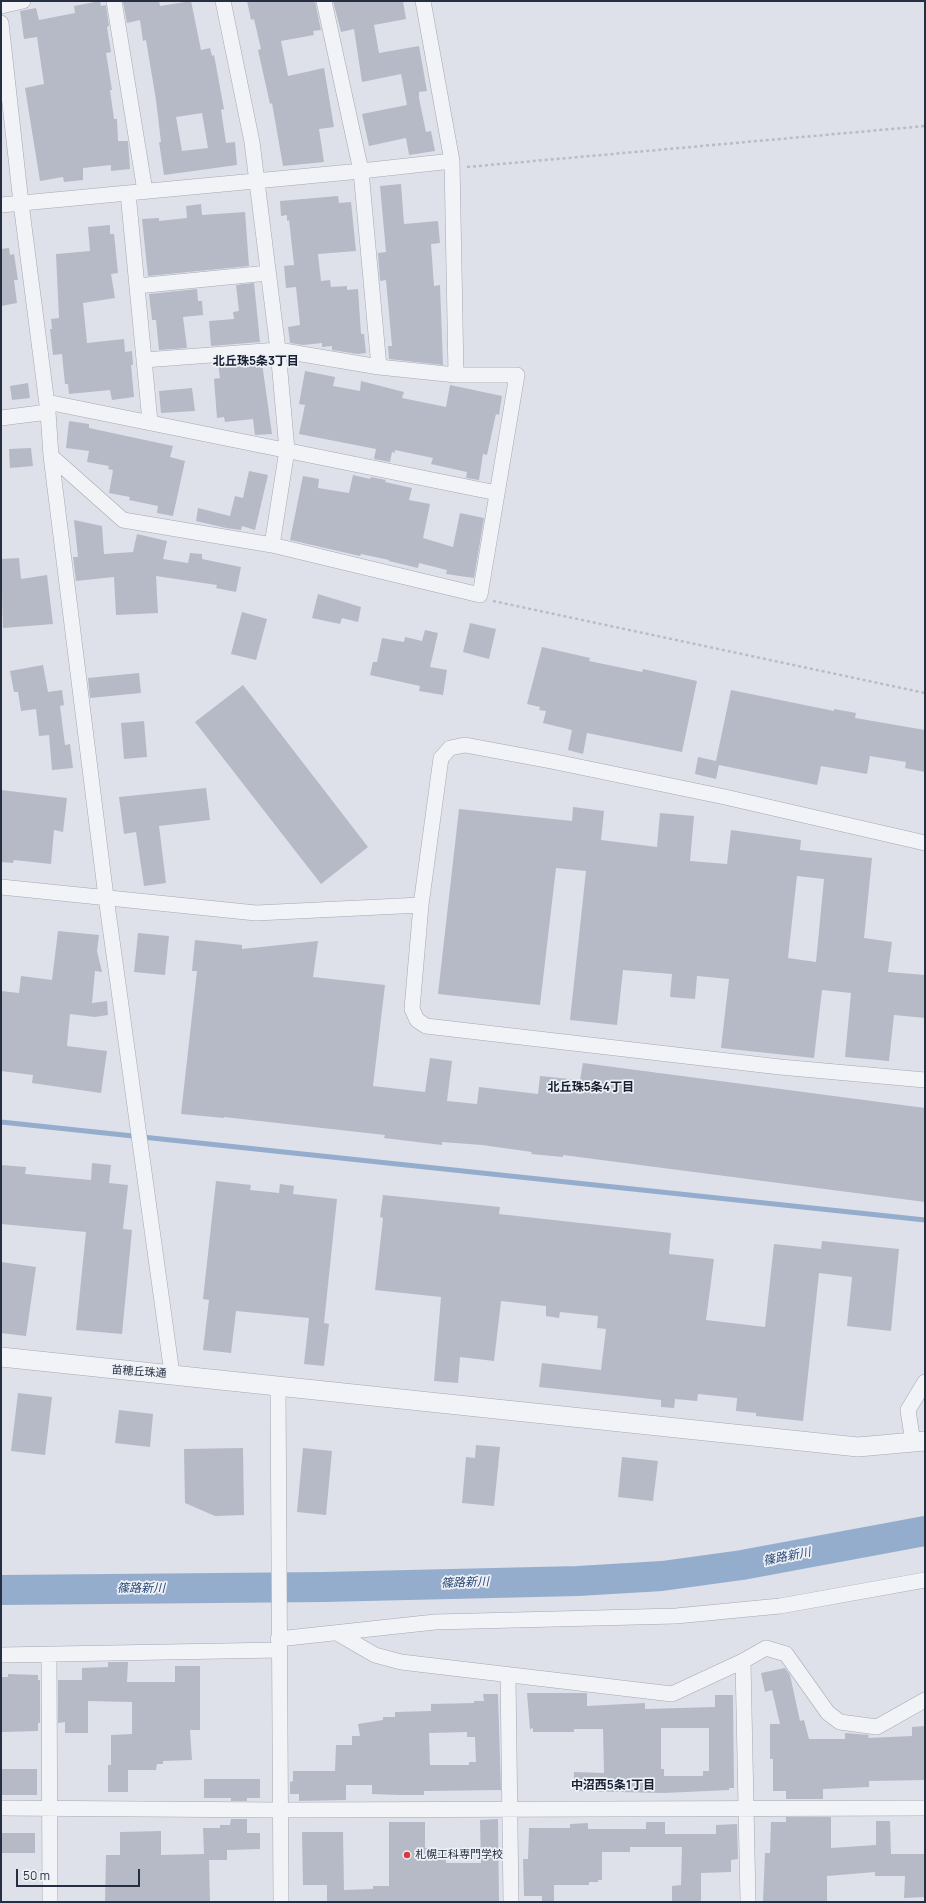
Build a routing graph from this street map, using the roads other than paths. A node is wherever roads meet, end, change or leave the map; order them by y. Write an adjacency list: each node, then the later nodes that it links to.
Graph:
1 (23, 1): 6 (street)
2 (114, 1): 11 (street)
3 (223, 1): 10 (street)
4 (324, 1): 9 (street)
5 (423, 1): 8 (street)
6 (1, 6)
7 (1, 23): 13 (street)
8 (452, 165): 9 (street); 20 (street)
9 (361, 171): 10 (street); 19 (street)
10 (257, 181): 11 (street); 15 (street)
11 (145, 191): 12 (street)
12 (128, 193): 13 (street); 16 (street)
13 (21, 203): 14 (street); 21 (street)
14 (1, 205)
15 (268, 274): 16 (street); 17 (street)
16 (137, 286): 18 (street)
17 (278, 350): 18 (street); 19 (street); 24 (street)
18 (144, 360): 23 (street)
19 (379, 367): 20 (street)
20 (456, 375): 26 (street)
21 (48, 407): 22 (street); 23 (street); 25 (street)
22 (1, 418)
23 (150, 422): 24 (street)
24 (287, 450): 26 (street); 27 (street)
25 (51, 456): 27 (street); 30 (street)
26 (498, 494): 27 (street)
27 (272, 546)
28 (925, 843): 31 (street)
29 (1, 887): 30 (street)
30 (106, 897): 31 (street); 34 (street)
31 (421, 905): 32 (street)
32 (925, 1080)
33 (1, 1357): 34 (street, 苗穂丘珠通)
34 (172, 1374): 36 (street, 苗穂丘珠通)
35 (925, 1382): 37 (street)
36 (278, 1386): 37 (street, 苗穂丘珠通); 40 (street)
37 (919, 1442)
38 (925, 1580): 39 (street)
39 (337, 1633): 40 (street); 44 (street)
40 (279, 1645): 42 (street); 50 (street)
41 (1, 1655): 42 (street)
42 (50, 1655): 46 (street)
43 (743, 1661): 44 (street); 45 (street); 49 (street)
44 (508, 1675): 51 (street)
45 (925, 1700)
46 (50, 1807): 47 (street); 50 (street); 52 (street)
47 (1, 1808)
48 (925, 1808): 49 (street)
49 (746, 1809): 51 (street); 55 (street)
50 (280, 1810): 51 (street); 53 (street)
51 (509, 1810): 54 (street)
52 (50, 1902)
53 (281, 1902)
54 (511, 1902)
55 (748, 1902)

